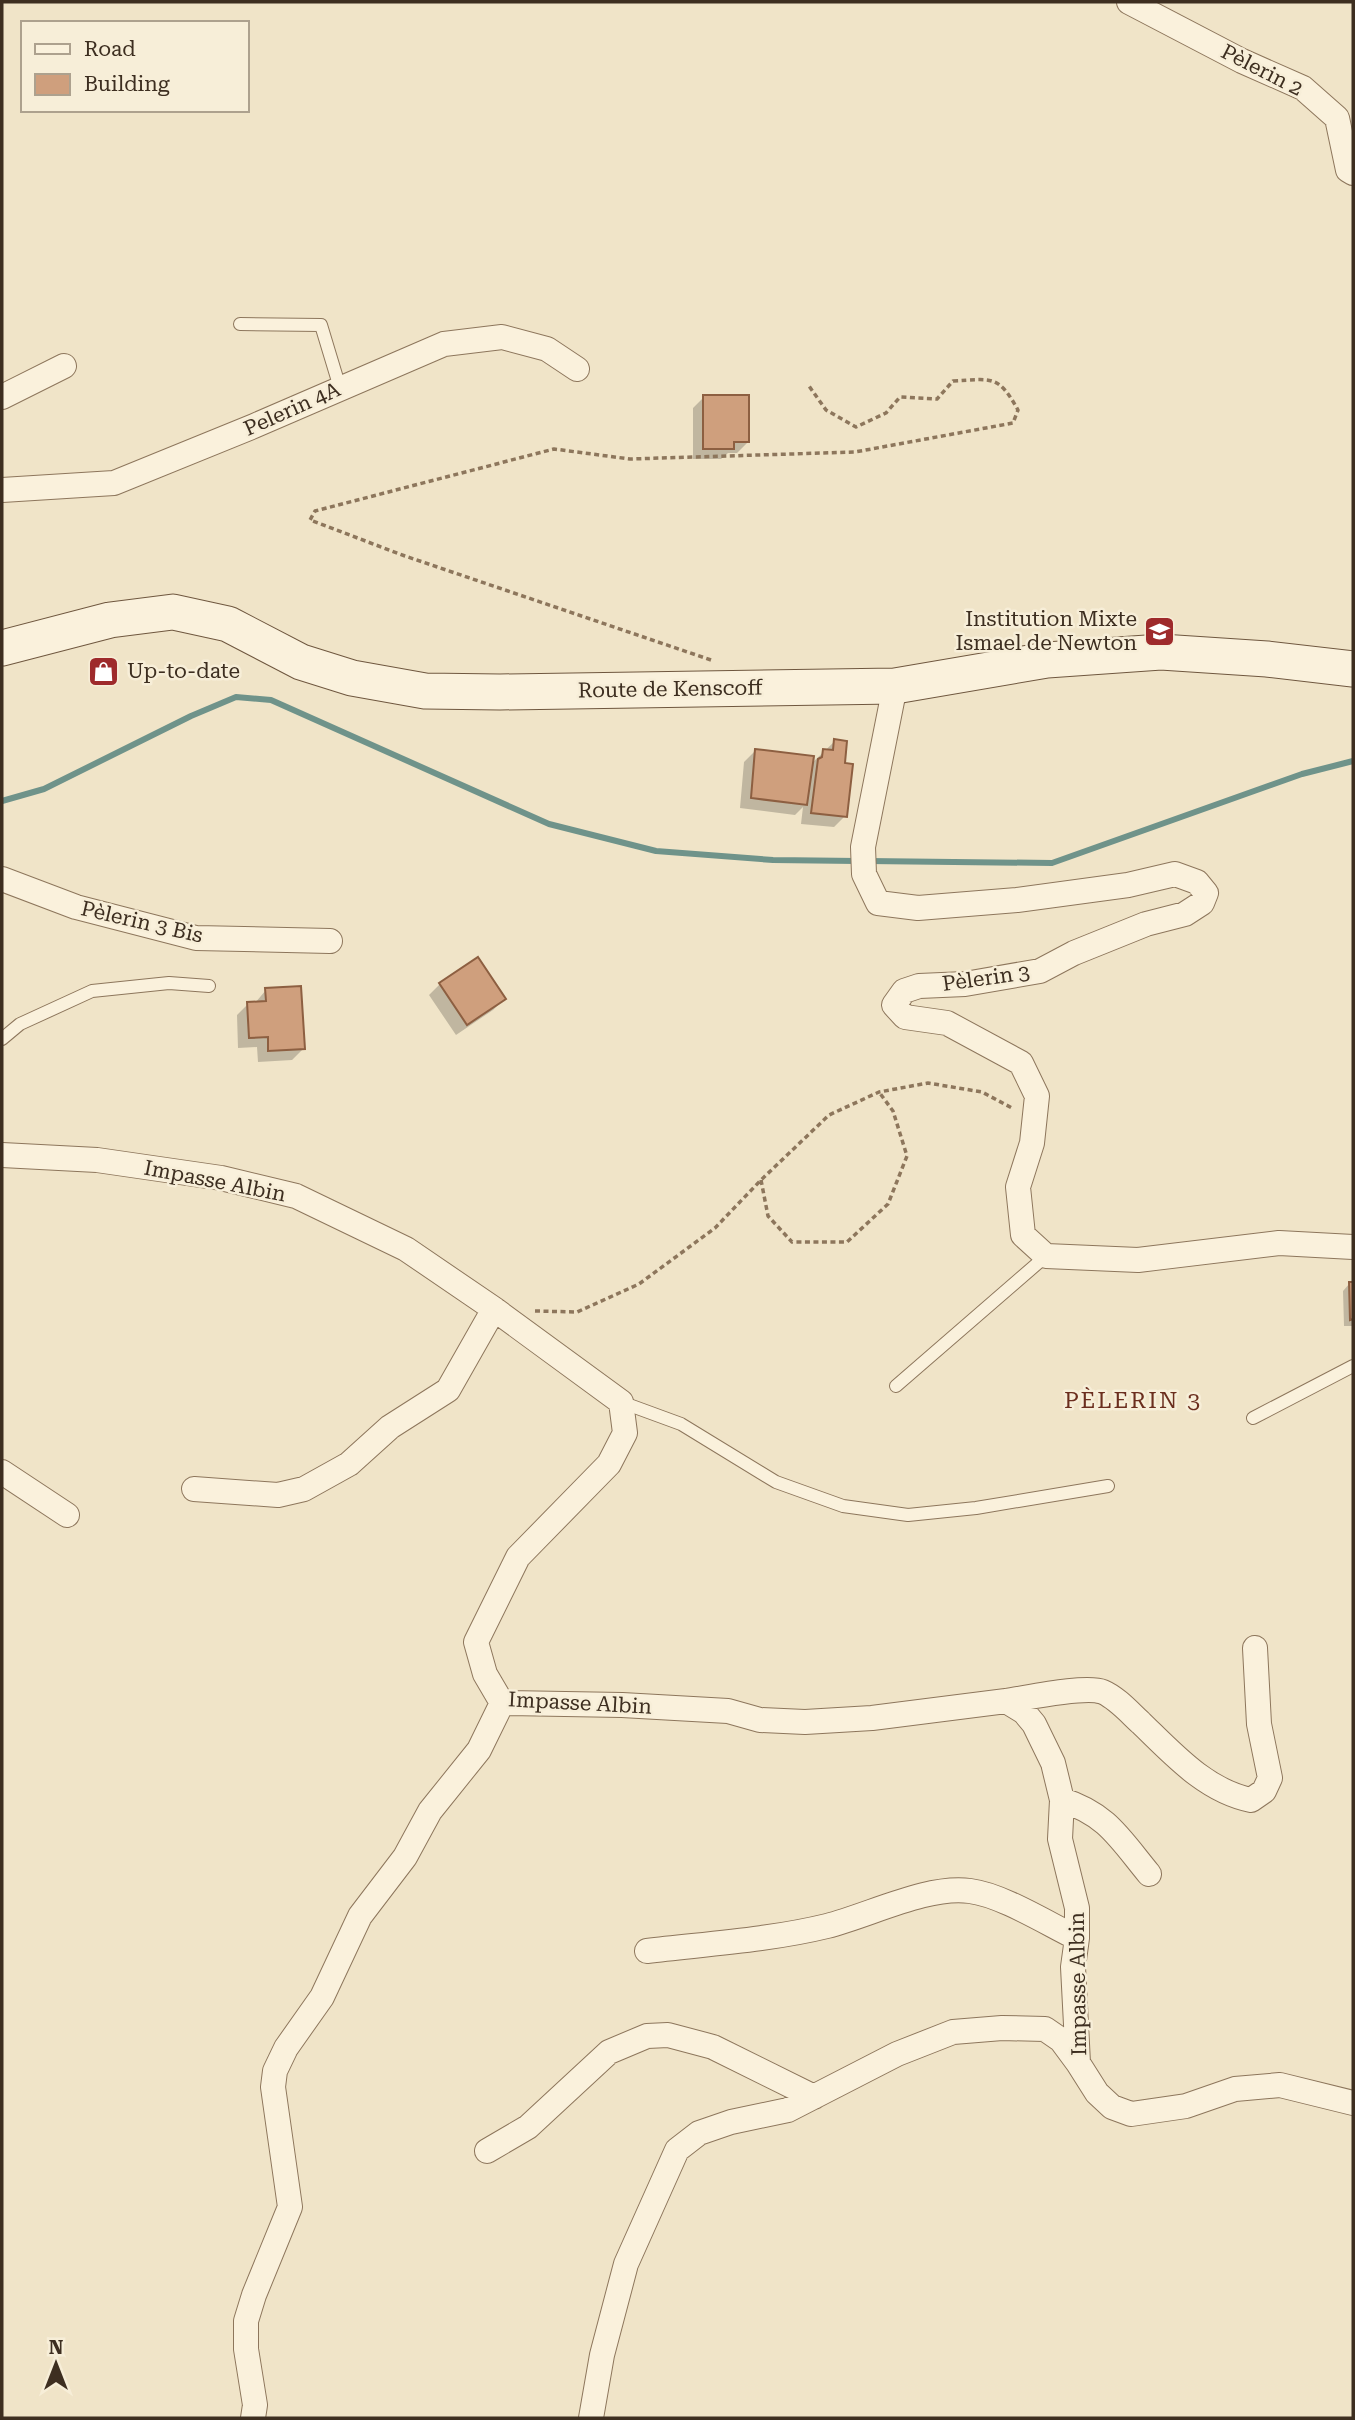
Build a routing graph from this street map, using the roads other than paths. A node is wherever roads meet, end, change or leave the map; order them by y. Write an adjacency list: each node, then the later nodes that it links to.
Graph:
1 (1129, 2): 2 (street, Pèlerin 2)
2 (1353, 173)
3 (240, 324): 6 (lane)
4 (64, 366): 7 (street)
5 (577, 369): 6 (street, Pelerin 4A)
6 (340, 388): 8 (street, Pelerin 4A)
7 (2, 397)
8 (2, 490)
9 (2, 648): 11 (main road, Route de Kenscoff)
10 (1353, 669): 11 (main road, Route de Kenscoff)
11 (895, 686): 18 (street, Pèlerin 3)
12 (2, 879): 13 (street, Pèlerin 3 Bis)
13 (330, 941)
14 (209, 986): 15 (lane)
15 (2, 1039)
16 (2, 1154): 19 (street, Impasse Albin)
17 (1353, 1247): 18 (street)
18 (1046, 1256): 21 (lane)
19 (494, 1309): 22 (street, Impasse Albin); 26 (street)
20 (1353, 1366): 23 (lane)
21 (895, 1386)
22 (621, 1402): 25 (lane); 30 (street, Impasse Albin)
23 (1253, 1418)
24 (2, 1472): 27 (street)
25 (1108, 1486)
26 (194, 1489)
27 (67, 1515)
28 (1255, 1648): 29 (street)
29 (1006, 1701): 30 (street, Impasse Albin); 31 (street, Impasse Albin)
30 (502, 1703): 39 (street)
31 (1062, 1800): 32 (street); 33 (street, Impasse Albin)
32 (1149, 1874)
33 (1077, 1938): 34 (street); 35 (street, Impasse Albin)
34 (647, 1951)
35 (1078, 2063): 36 (street); 37 (street, Impasse Albin)
36 (814, 2097): 38 (street); 40 (street)
37 (1353, 2104)
38 (487, 2151)
39 (253, 2418)
40 (591, 2418)

